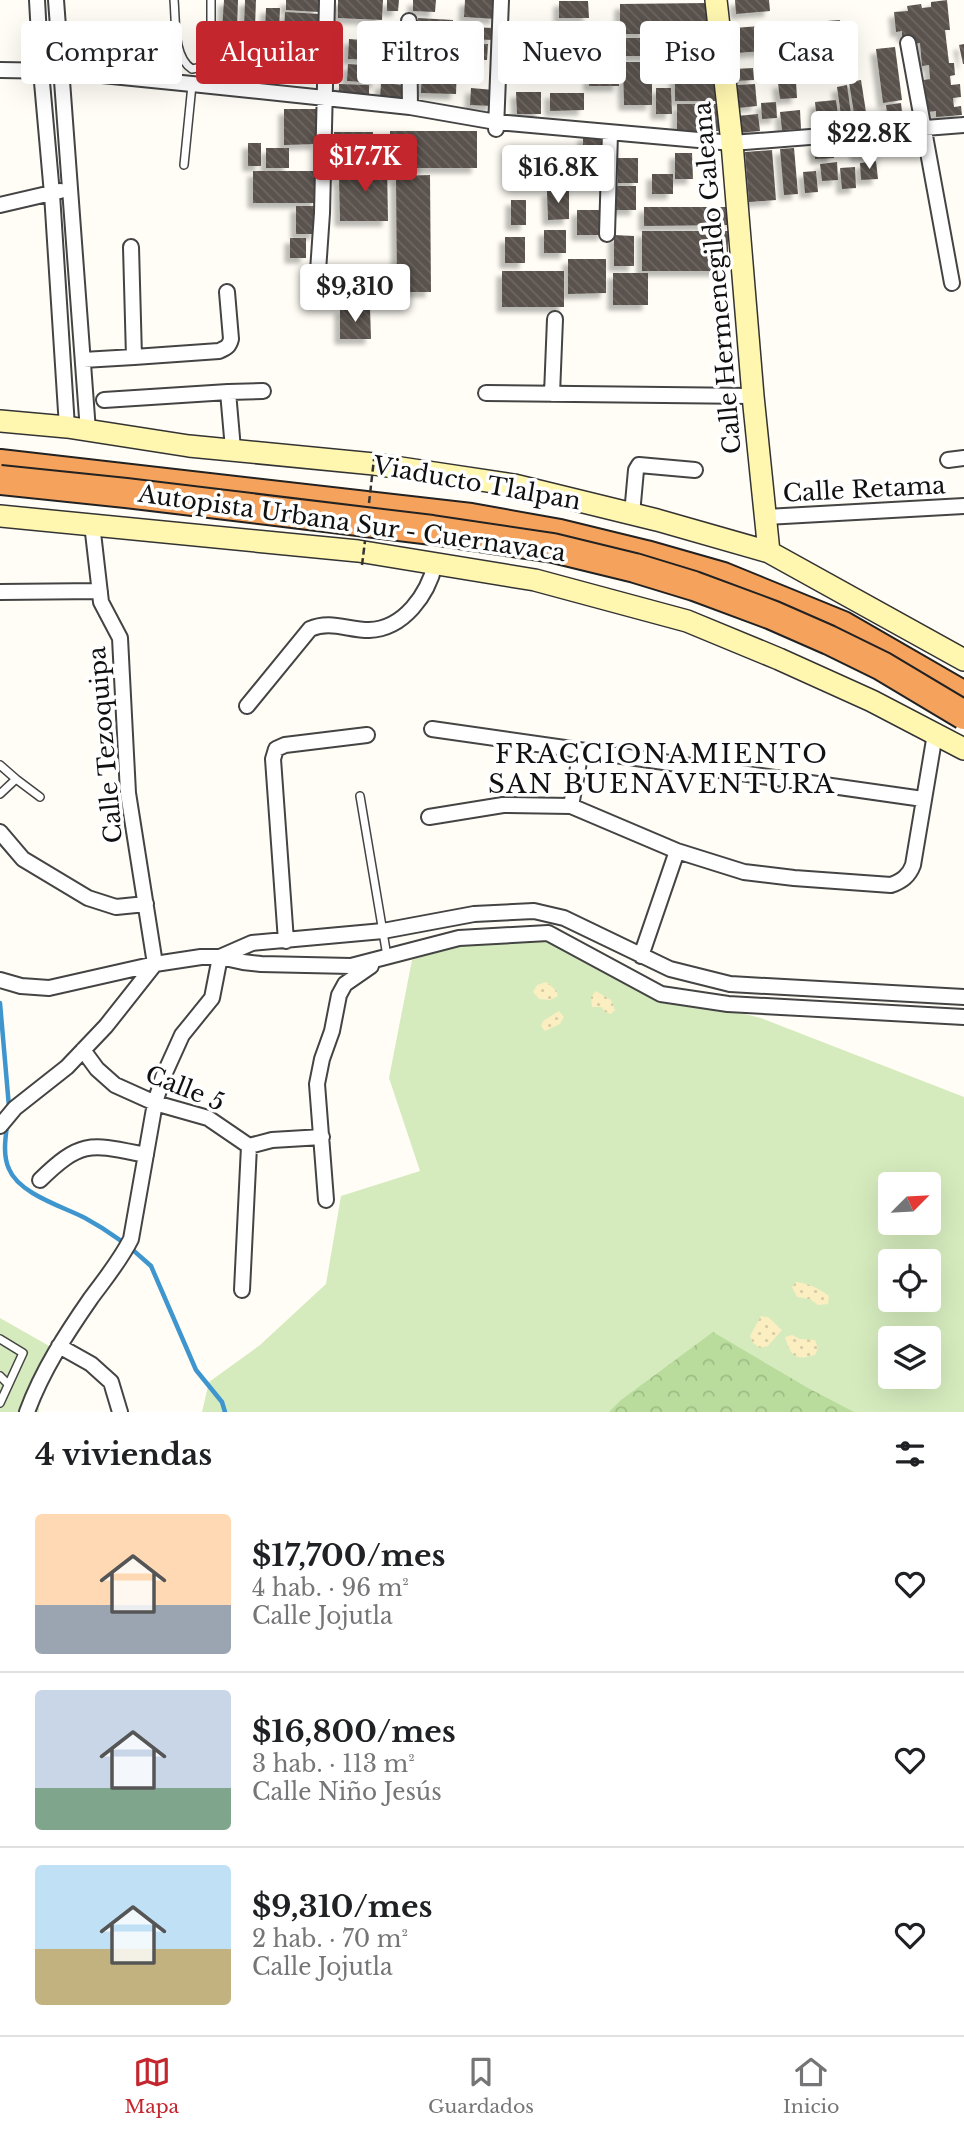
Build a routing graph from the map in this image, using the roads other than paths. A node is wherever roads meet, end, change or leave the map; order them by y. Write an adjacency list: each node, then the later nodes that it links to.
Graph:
1 (37, 0): 8 (street)
2 (56, 0): 9 (street)
3 (174, 0): 4 (lane)
4 (211, 0)
5 (327, 0): 18 (street)
6 (501, 0): 21 (street)
7 (716, 0): 24 (main road, Calle Hermenegildo Galeana)
8 (38, 21)
9 (58, 21)
10 (908, 43): 22 (street)
11 (0, 70): 12 (street)
12 (21, 71)
13 (182, 83): 16 (street)
14 (42, 84): 27 (street)
15 (63, 84): 26 (street)
16 (192, 84): 18 (street); 25 (lane)
17 (410, 84): 19 (street)
18 (326, 98): 19 (street); 33 (street)
19 (410, 107): 21 (street)
20 (964, 125): 22 (street)
21 (500, 126): 23 (street)
22 (923, 128): 24 (street); 31 (street)
23 (610, 134): 24 (street); 29 (street)
24 (732, 143): 41 (main road, Calle Hermenegildo Galeana)
25 (184, 165)
26 (70, 187): 27 (street); 36 (street)
27 (52, 194): 28 (street); 44 (street)
28 (0, 205)
29 (607, 234)
30 (131, 247): 35 (street)
31 (952, 283)
32 (227, 292): 35 (street)
33 (316, 300)
34 (555, 319): 40 (street)
35 (134, 357): 36 (street)
36 (83, 360): 44 (street)
37 (262, 391): 38 (street)
38 (228, 392): 42 (street); 45 (street)
39 (486, 393): 40 (street)
40 (551, 394): 41 (street)
41 (753, 396): 55 (main road, Calle Hermenegildo Galeana)
42 (104, 400)
43 (0, 421): 44 (main road, Viaducto Tlalpan)
44 (77, 429): 45 (main road, Viaducto Tlalpan)
45 (233, 449): 53 (main road, Viaducto Tlalpan)
46 (964, 458): 47 (street)
47 (948, 460)
48 (0, 464): 62 (highway, Viaducto Tlalpan)
49 (0, 470): 62 (highway, Autopista Urbana Sur - Cuernavaca)
50 (695, 470): 53 (street)
51 (0, 483): 64 (highway, Autopista Urbana Sur - Cuernavaca, bridge); 65 (highway)
52 (964, 506): 55 (street, Calle Retama)
53 (632, 514): 57 (main road, Viaducto Tlalpan)
54 (0, 516): 56 (main road)
55 (766, 517): 57 (main road, Calle Hermenegildo Galeana)
56 (92, 524): 58 (main road); 59 (street, Calle Tezoquipa)
57 (769, 552): 61 (main road, Viaducto Tlalpan)
58 (435, 564): 63 (street); 67 (main road)
59 (100, 591): 60 (street); 81 (street, Calle Tezoquipa)
60 (0, 592)
61 (964, 660)
62 (964, 697)
63 (247, 706)
64 (964, 715)
65 (964, 721)
66 (432, 729): 70 (street)
67 (935, 734): 69 (main road); 76 (street)
68 (367, 735): 83 (street)
69 (964, 749)
70 (580, 751): 76 (street); 77 (street)
71 (0, 765): 72 (lane)
72 (16, 779): 73 (lane); 75 (lane)
73 (0, 794)
74 (360, 796): 82 (lane)
75 (40, 797)
76 (923, 799): 80 (street)
77 (571, 806): 78 (street); 80 (street)
78 (429, 817)
79 (0, 832): 81 (street)
80 (677, 851): 85 (street)
81 (146, 904): 87 (street, Calle Tezoquipa)
82 (383, 931): 83 (street); 84 (lane); 85 (street)
83 (286, 941): 86 (street)
84 (387, 956): 86 (street); 90 (street); 94 (street)
85 (641, 956): 89 (street)
86 (220, 957): 87 (street); 92 (street)
87 (155, 964): 88 (street); 91 (street)
88 (0, 980)
89 (964, 997)
90 (964, 1017)
91 (83, 1050): 92 (street, Calle 5); 93 (street)
92 (155, 1102): 95 (street, Calle 5); 96 (street)
93 (0, 1126)
94 (322, 1137): 95 (street); 98 (street)
95 (249, 1146): 99 (street)
96 (146, 1155): 97 (street); 101 (street)
97 (40, 1180)
98 (326, 1200)
99 (243, 1290)
100 (0, 1339): 103 (lane)
101 (59, 1346): 105 (street); 106 (street)
102 (0, 1376): 103 (lane)
103 (8, 1384): 104 (lane)
104 (0, 1404)
105 (27, 1412)
106 (120, 1412)

